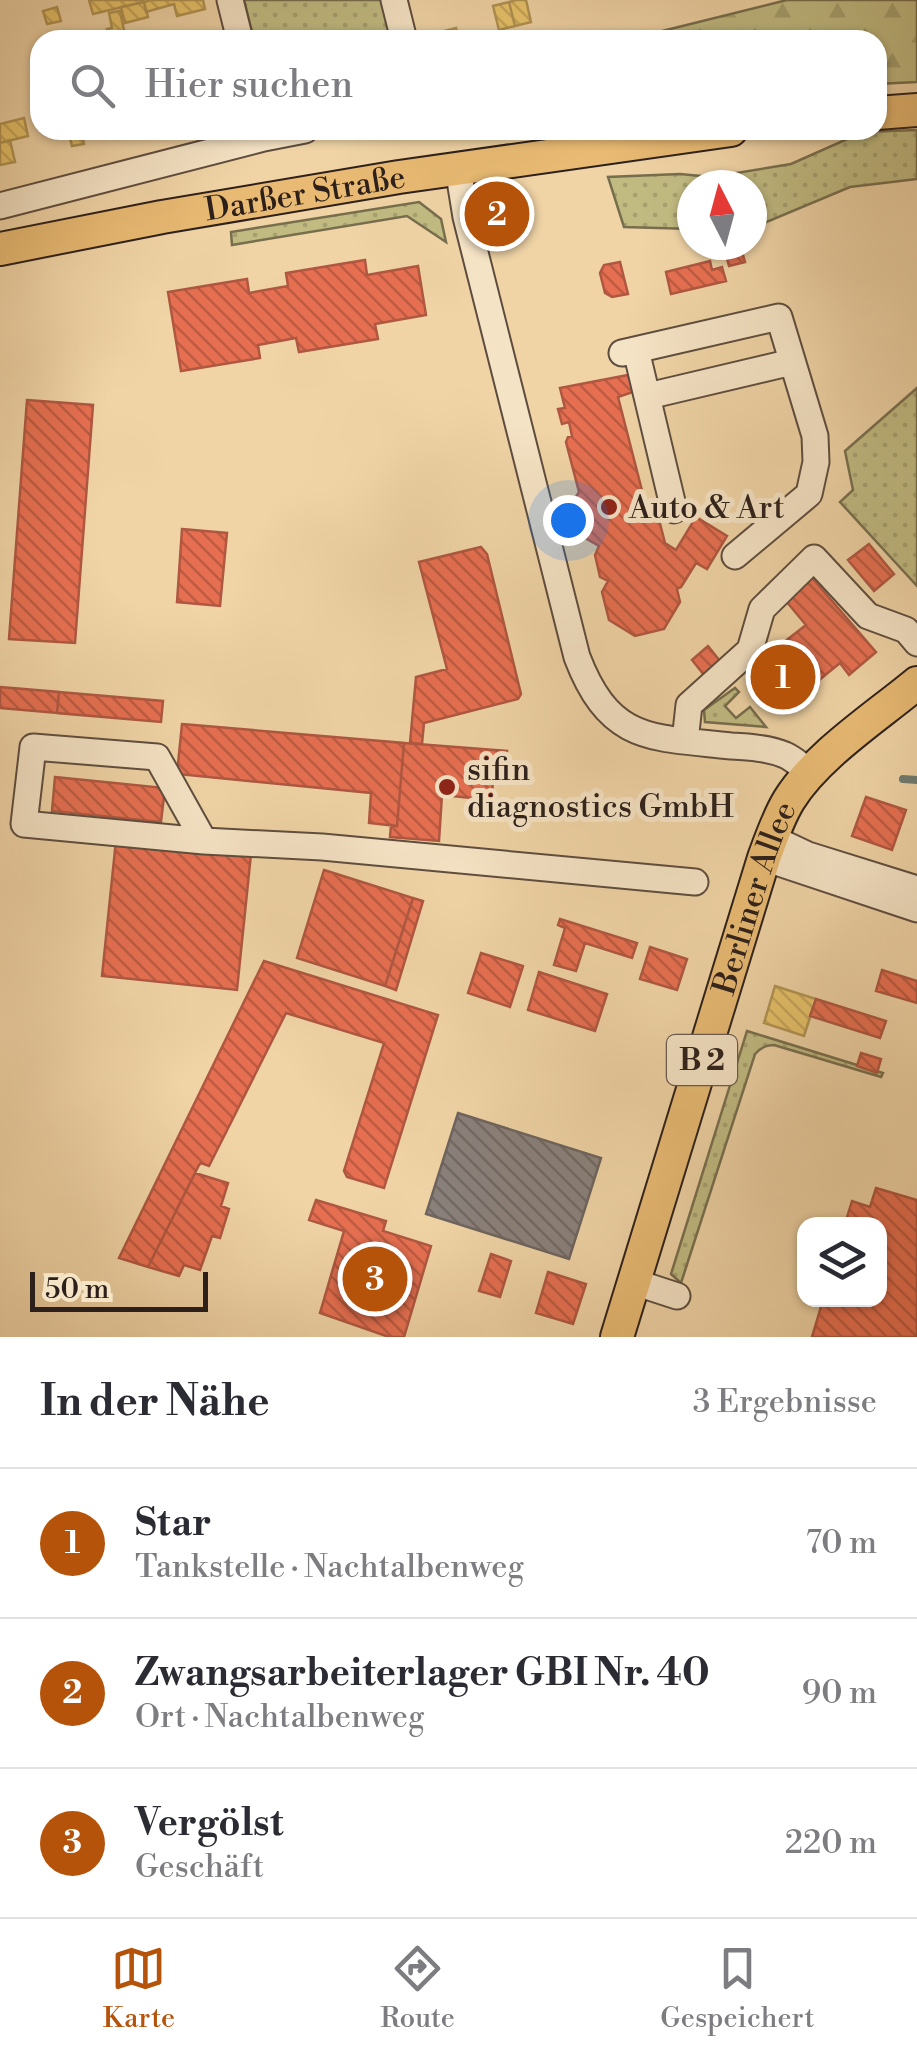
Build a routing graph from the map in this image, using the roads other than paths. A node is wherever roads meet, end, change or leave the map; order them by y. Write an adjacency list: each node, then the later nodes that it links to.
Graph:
1 (230, 0): 3 (street)
2 (394, 0): 4 (street)
3 (238, 30)
4 (402, 30)
5 (917, 110): 6 (main road)
6 (887, 112)
7 (241, 140): 10 (street)
8 (659, 140): 9 (main road, Darßer Straße)
9 (458, 168): 11 (main road, Darßer Straße); 18 (street)
10 (0, 206)
11 (0, 249)
12 (792, 362): 13 (street); 13 (street); 15 (street)
13 (648, 396): 14 (street)
14 (674, 510)
15 (735, 556)
16 (917, 643): 18 (street)
17 (917, 683): 19 (main road, B 2)
18 (685, 741): 19 (street)
19 (818, 765): 21 (main road, Berliner Allee / B 2)
20 (204, 840): 20 (street); 22 (street)
21 (768, 848): 23 (street); 24 (street); 25 (main road, Berliner Allee / B 2)
22 (695, 882)
23 (917, 890)
24 (917, 909)
25 (634, 1282): 26 (street); 27 (main road, Berliner Allee / B 2)
26 (677, 1296)
27 (617, 1337)

